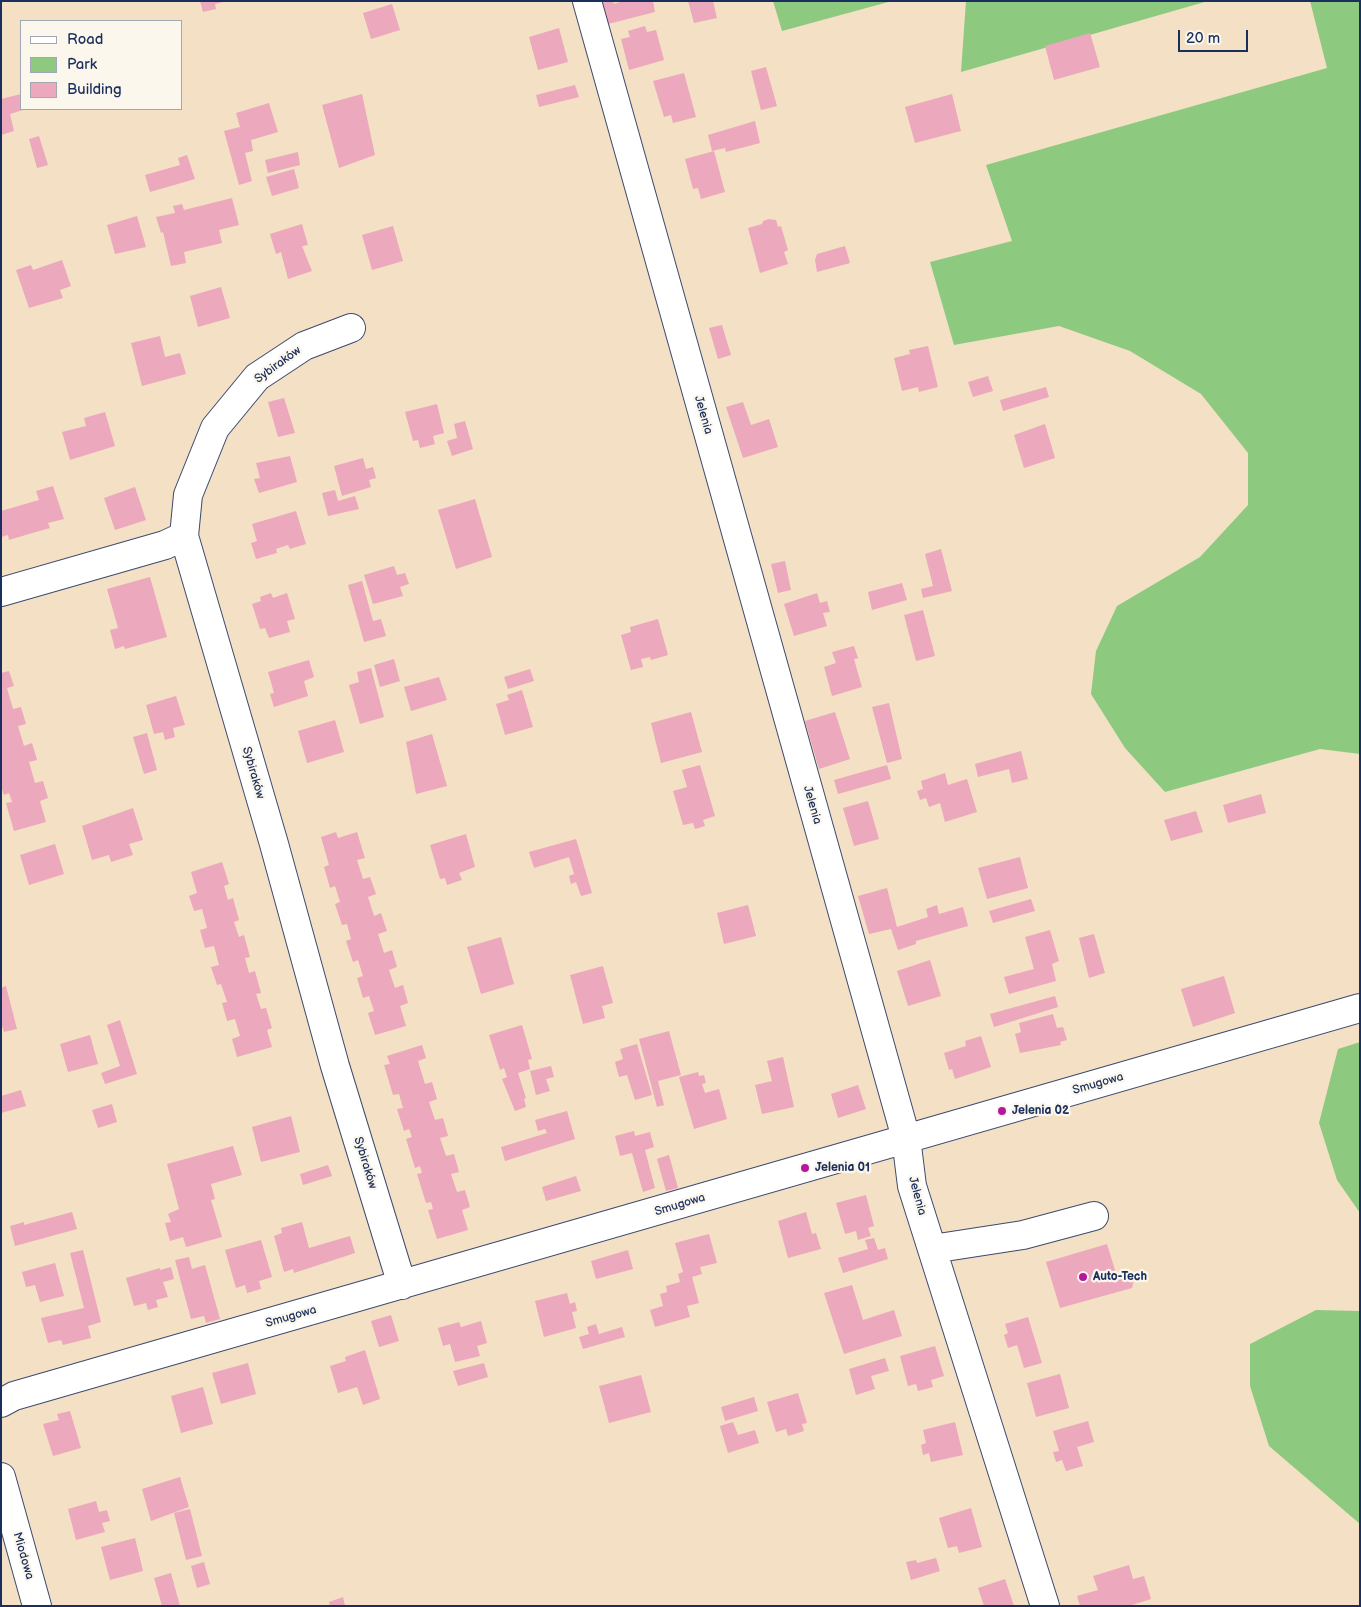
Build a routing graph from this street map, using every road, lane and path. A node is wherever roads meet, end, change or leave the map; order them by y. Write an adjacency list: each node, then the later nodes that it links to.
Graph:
1 (587, 1): 6 (street, Jelenia)
2 (351, 328): 3 (street, Sybiraków)
3 (184, 536): 4 (street); 9 (street, Sybiraków)
4 (1, 592)
5 (1360, 1008): 6 (street, Smugowa)
6 (906, 1138): 8 (street, Jelenia); 9 (street, Smugowa)
7 (1094, 1216): 8 (street)
8 (932, 1249): 13 (street, Jelenia)
9 (402, 1285): 10 (street, Smugowa)
10 (1, 1403)
11 (1, 1477): 12 (street, Miodowa)
12 (37, 1606)
13 (1045, 1606)

